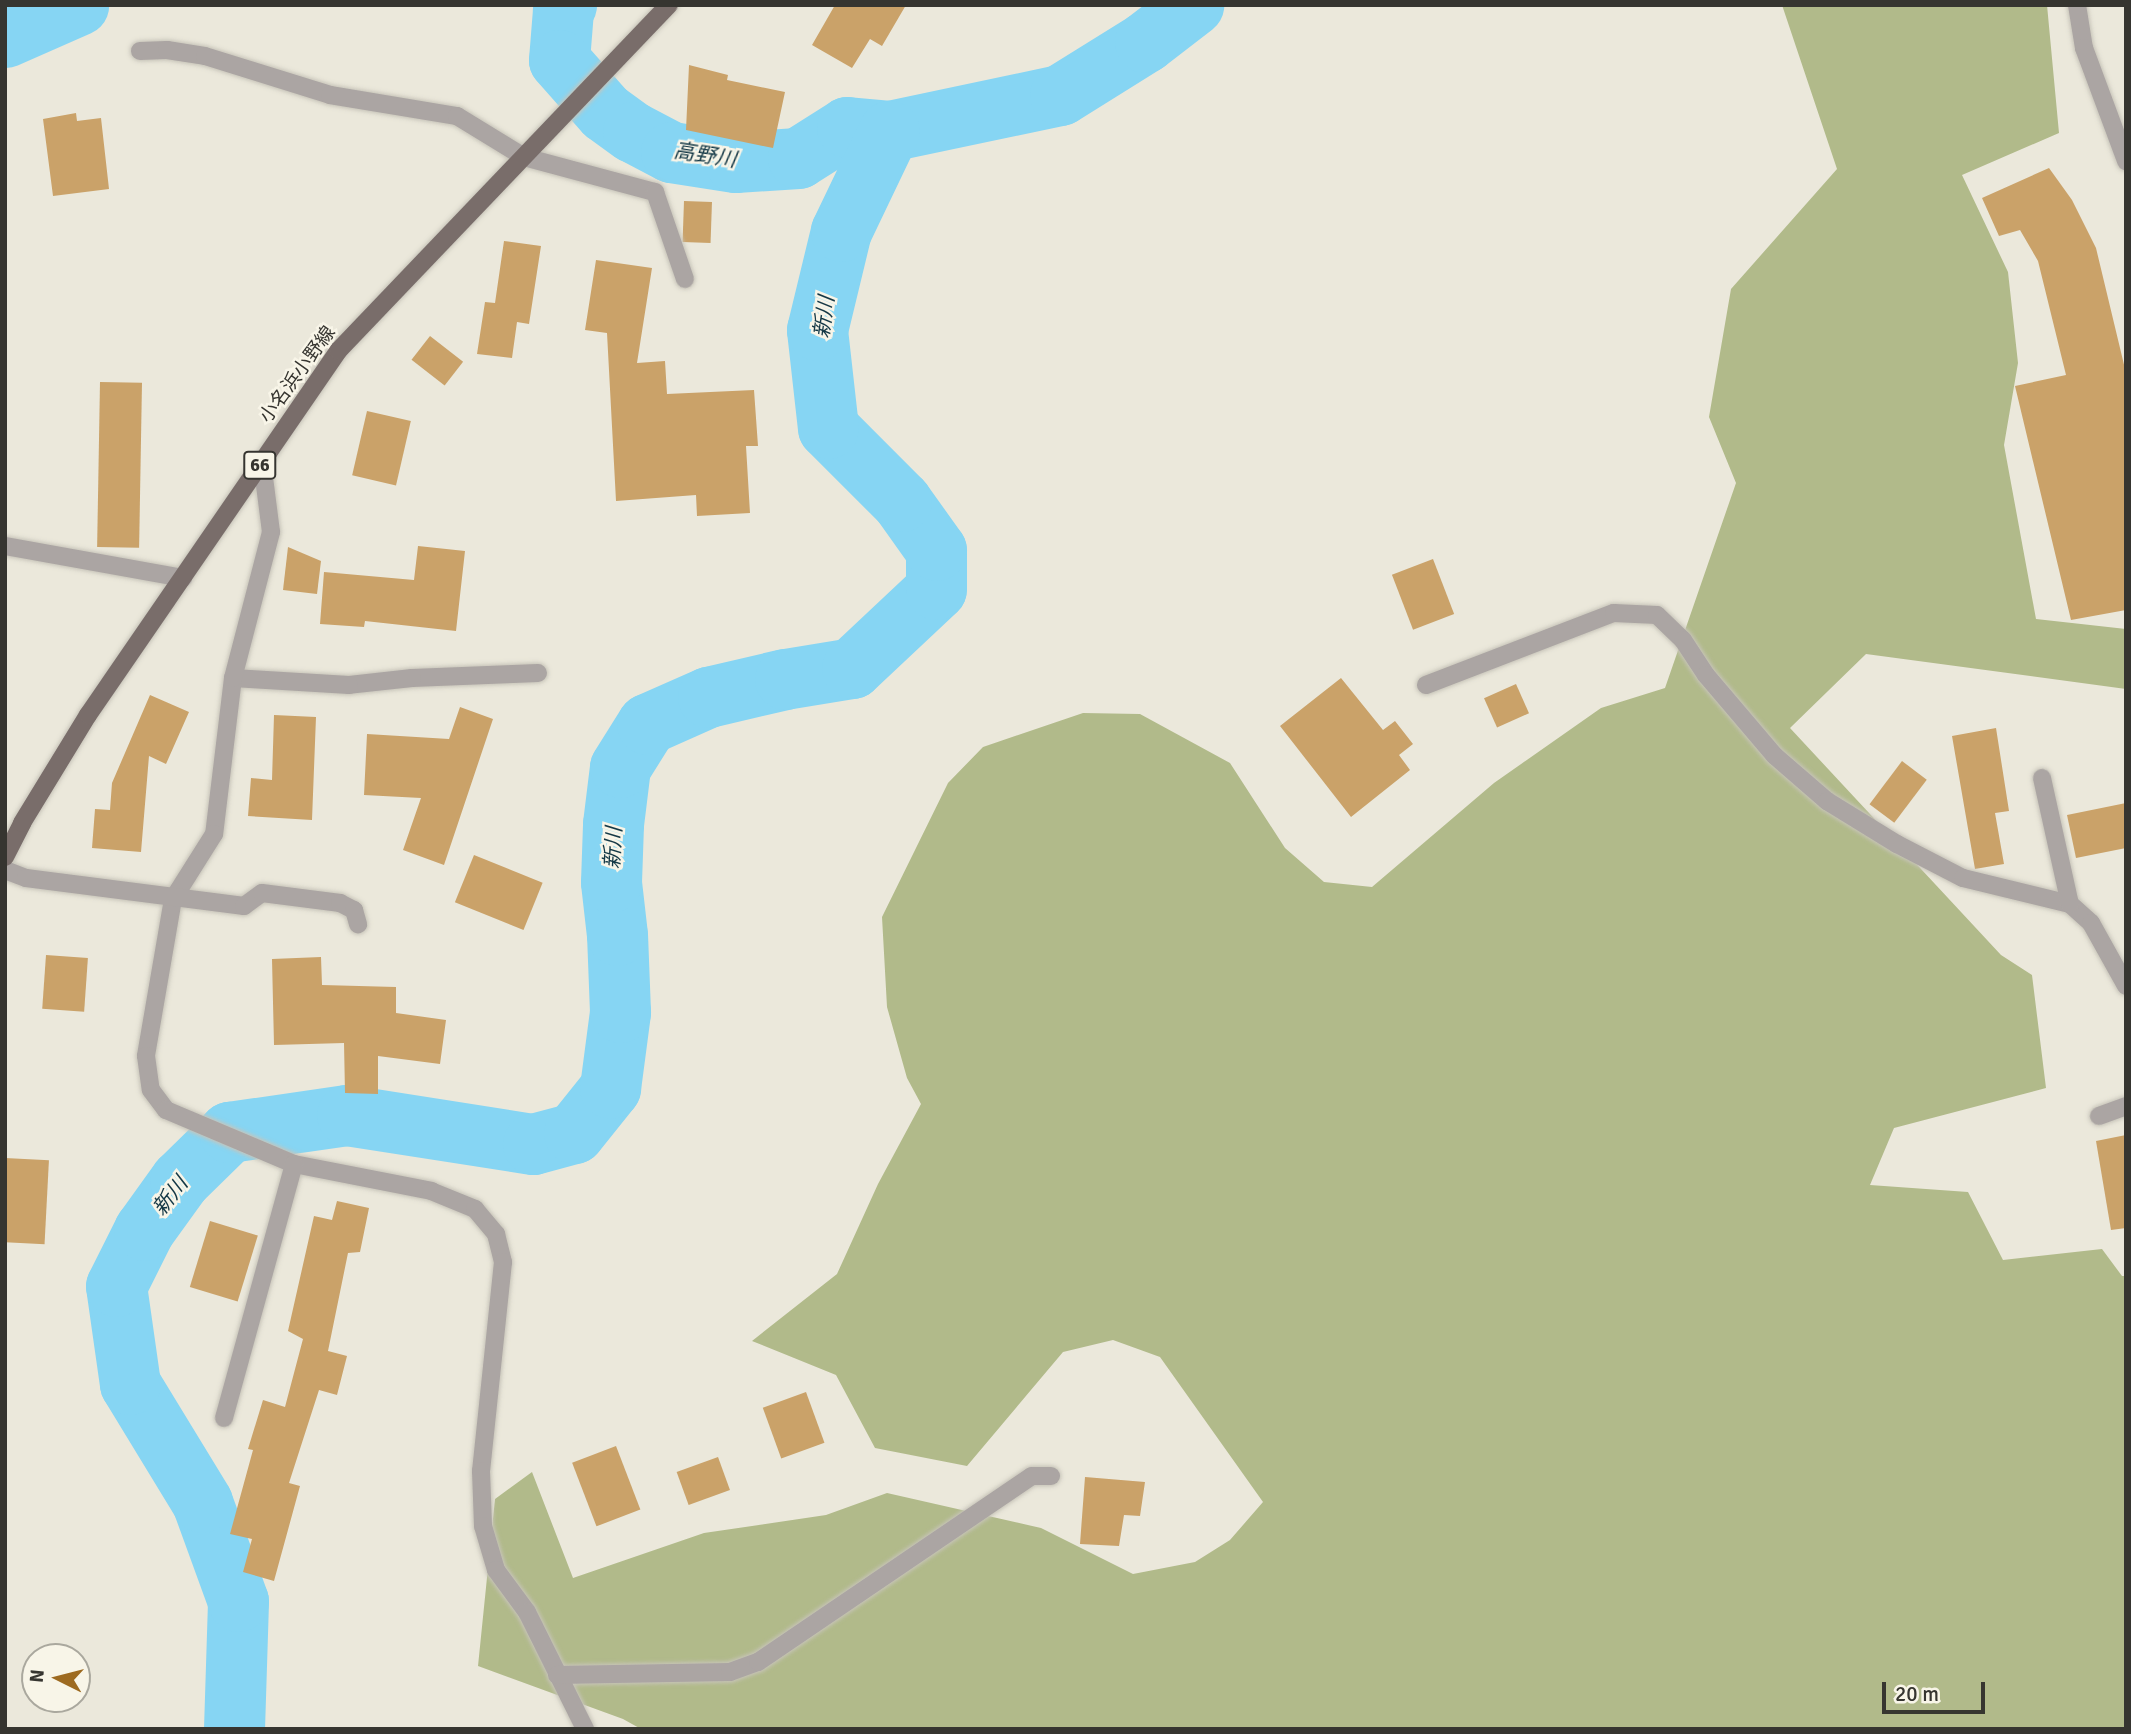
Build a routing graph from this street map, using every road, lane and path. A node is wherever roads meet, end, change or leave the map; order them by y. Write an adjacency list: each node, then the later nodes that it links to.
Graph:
1 (669, 5): 4 (main road, 小名浜小野線 / 66)
2 (2077, 5): 5 (street)
3 (140, 51): 4 (street)
4 (524, 157): 6 (street); 7 (main road, 小名浜小野線 / 66)
5 (2126, 161)
6 (685, 279)
7 (262, 462): 9 (main road, 小名浜小野線 / 66); 11 (street)
8 (5, 546): 9 (street)
9 (183, 578): 14 (main road, 小名浜小野線 / 66)
10 (538, 673): 11 (street)
11 (233, 678): 16 (street)
12 (1426, 685): 17 (street)
13 (2042, 778): 17 (street)
14 (5, 858)
15 (5, 870): 16 (street)
16 (173, 898): 18 (street); 22 (street)
17 (2070, 904): 19 (street)
18 (358, 924)
19 (2126, 986)
20 (2126, 1106): 21 (street)
21 (2099, 1116)
22 (295, 1164): 23 (street); 25 (street)
23 (224, 1418)
24 (1051, 1476): 25 (street)
25 (557, 1675): 26 (street)
26 (585, 1729)

